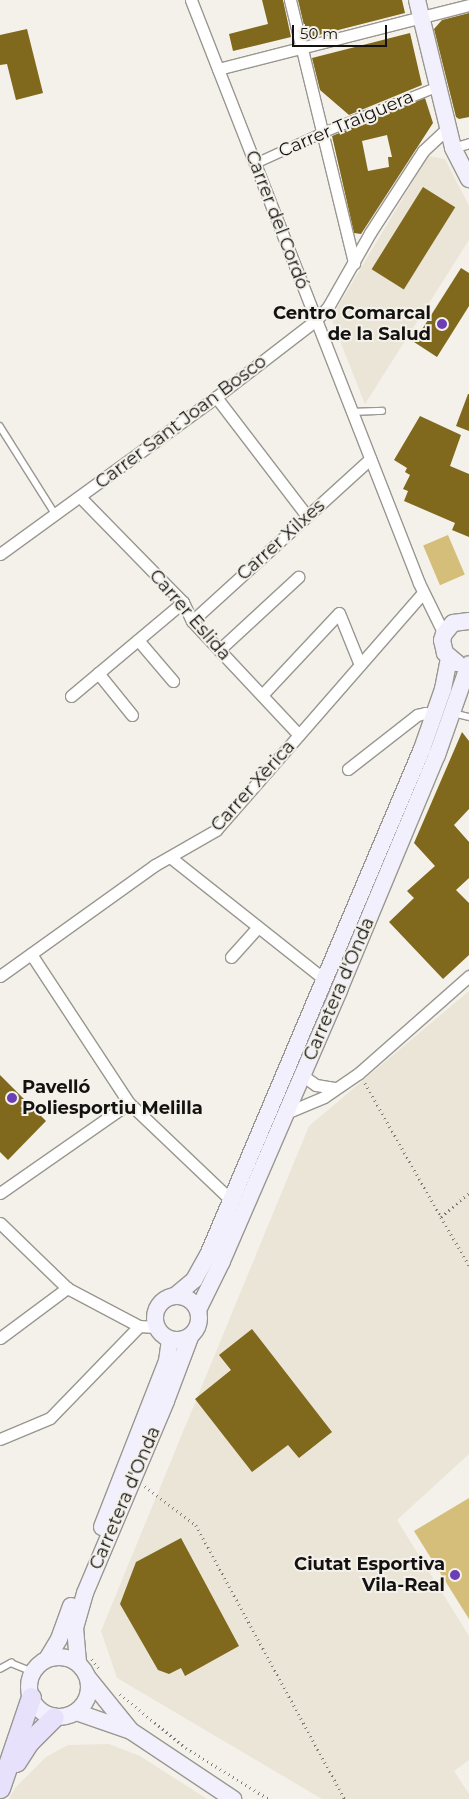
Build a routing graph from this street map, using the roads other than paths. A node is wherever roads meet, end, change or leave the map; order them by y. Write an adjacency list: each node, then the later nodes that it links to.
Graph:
1 (191, 0): 7 (street, Carrer del Cordó)
2 (290, 0): 6 (street)
3 (417, 0): 5 (main road)
4 (469, 4): 5 (street)
5 (421, 17): 6 (street); 8 (main road)
6 (302, 47): 7 (street); 10 (street)
7 (218, 69): 13 (street, Carrer del Cordó)
8 (438, 86): 9 (main road); 10 (street, Carrer Traiguera)
9 (448, 128): 12 (main road); 15 (street, Carrer Sant Joan Bosco)
10 (323, 132): 13 (street, Carrer Traiguera); 15 (street)
11 (469, 143): 12 (street)
12 (453, 148): 14 (main road)
13 (255, 163): 16 (street, Carrer del Cordó)
14 (469, 179)
15 (354, 263): 16 (street, Carrer Sant Joan Bosco)
16 (316, 320): 17 (street, Carrer Sant Joan Bosco); 19 (street, Carrer del Cordó)
17 (216, 397): 22 (street, Carrer Sant Joan Bosco); 24 (street)
18 (382, 410): 19 (lane)
19 (352, 412): 21 (street, Carrer del Cordó)
20 (0, 426): 23 (lane)
21 (370, 459): 24 (street, Carrer Xilxes); 27 (street, Carrer del Cordó)
22 (80, 497): 23 (street, Carrer Sant Joan Bosco); 28 (street, Carrer Eslida)
23 (56, 515): 25 (street, Carrer Sant Joan Bosco)
24 (307, 516): 30 (street, Carrer Xilxes)
25 (0, 554)
26 (298, 577): 33 (street)
27 (424, 593): 31 (street, Carrer del Cordó); 36 (street, Carrer Xèrica)
28 (183, 602): 30 (street, Carrer Eslida); 32 (street)
29 (468, 620): 31 (main road)
30 (192, 621): 33 (street, Carrer Eslida)
31 (444, 634): 34 (main road)
32 (138, 640): 37 (street); 38 (street)
33 (219, 650): 39 (street, Carrer Eslida)
34 (449, 658): 35 (main road); 43 (main road, Carretera d'Onda)
35 (469, 664): 42 (main road, Carretera d'Onda)
36 (360, 666): 39 (street); 44 (street, Carrer Xèrica)
37 (98, 673): 40 (street); 41 (street)
38 (173, 681)
39 (262, 695): 44 (street, Carrer Eslida)
40 (72, 696)
41 (132, 715)
42 (461, 715): 53 (main road, Carretera d'Onda)
43 (435, 716): 45 (street); 52 (main road, Carretera d'Onda)
44 (299, 735): 46 (street, Carrer Xèrica)
45 (348, 769)
46 (170, 857): 47 (street); 48 (street, Carrer Xèrica)
47 (258, 927): 49 (street); 52 (street)
48 (32, 954): 50 (street, Carrer Xèrica); 55 (street)
49 (231, 957)
50 (0, 976)
51 (469, 976): 54 (street)
52 (325, 980): 58 (main road, Carretera d'Onda)
53 (302, 1075): 54 (street); 56 (main road, Carretera d'Onda)
54 (336, 1088): 56 (street)
55 (129, 1103): 57 (street); 58 (street)
56 (286, 1113): 62 (main road, Carretera d'Onda)
57 (0, 1193)
58 (231, 1200): 61 (main road, Carretera d'Onda)
59 (1, 1225): 60 (street)
60 (67, 1288): 63 (street); 66 (street)
61 (175, 1296): 62 (main road); 64 (main road)
62 (198, 1310): 65 (main road)
63 (138, 1326): 64 (street); 68 (street)
64 (156, 1327): 67 (main road)
65 (190, 1337): 67 (main road); 70 (main road, Carretera d'Onda)
66 (0, 1338)
67 (170, 1340): 69 (main road, Carretera d'Onda)
68 (0, 1439)
69 (47, 1659): 70 (main road); 72 (main road)
70 (83, 1659): 73 (main road)
71 (0, 1669): 72 (lane)
72 (33, 1672): 74 (main road)
73 (97, 1677): 75 (main road); 77 (main road)
74 (31, 1697): 76 (main road); 78 (main road)
75 (76, 1712): 76 (main road); 77 (main road)
76 (54, 1717): 78 (main road)
77 (131, 1731): 79 (main road)
78 (1, 1786)
79 (233, 1799)

